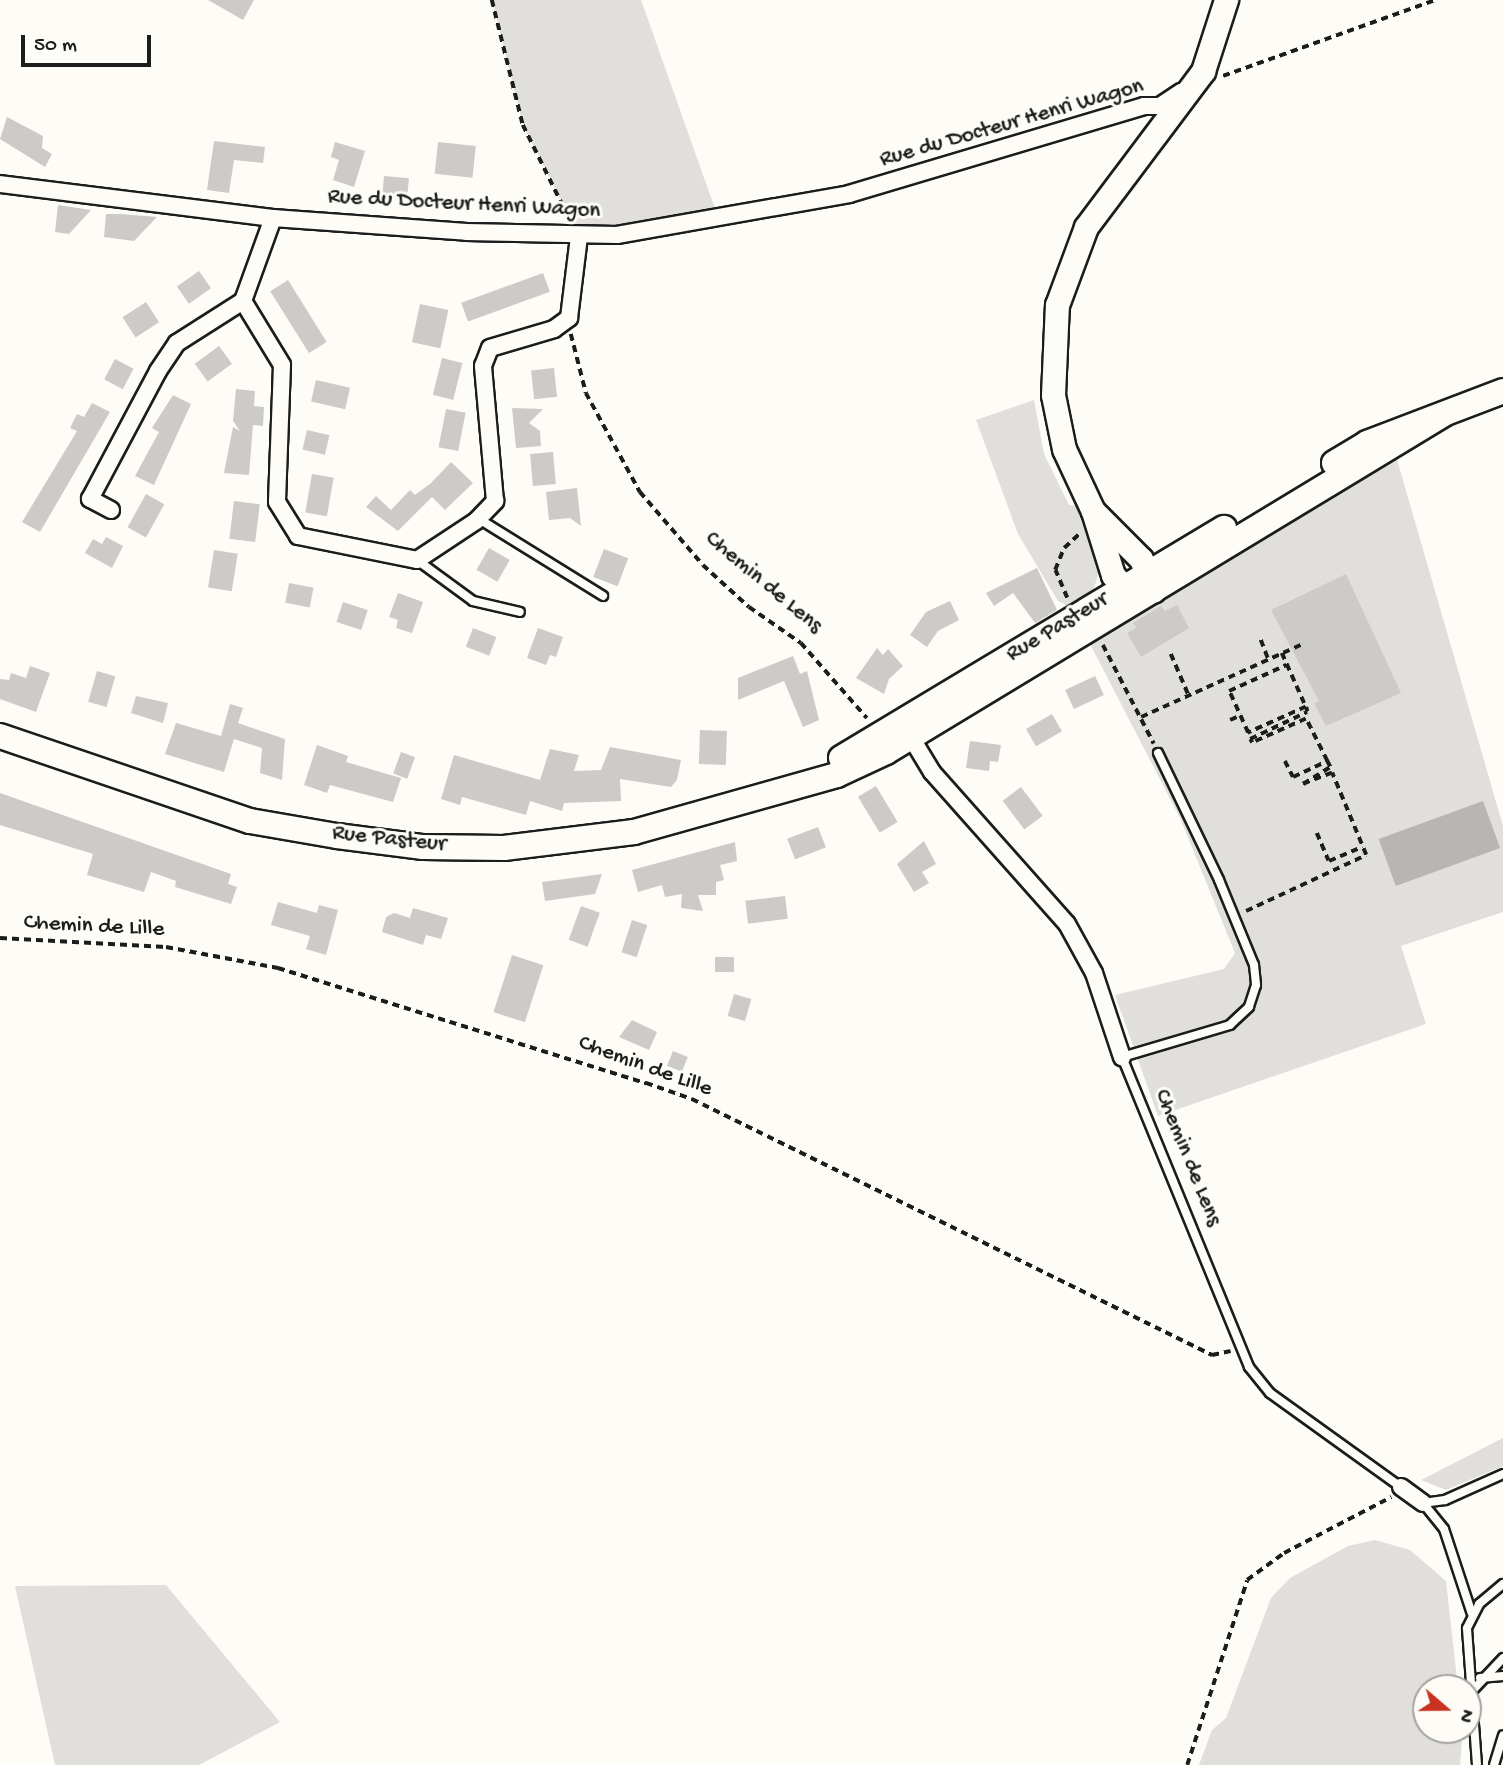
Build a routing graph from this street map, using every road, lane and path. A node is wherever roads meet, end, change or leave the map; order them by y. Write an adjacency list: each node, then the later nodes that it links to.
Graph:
1 (492, 0): 7 (path)
2 (1226, 0): 4 (street)
3 (1435, 0): 4 (path)
4 (1197, 81): 7 (street, Rue du Docteur Henri Wagon); 13 (street)
5 (0, 184): 6 (street, Rue du Docteur Henri Wagon)
6 (273, 218): 7 (street, Rue du Docteur Henri Wagon); 8 (street)
7 (579, 236): 9 (street)
8 (243, 301): 11 (street); 14 (street)
9 (569, 318): 12 (street); 30 (path, Chemin de Lens)
10 (1503, 391): 15 (main road, Rue Pasteur)
11 (111, 510)
12 (478, 519): 14 (street); 16 (lane)
13 (1089, 519): 15 (street); 15 (street); 18 (path)
14 (417, 560): 17 (lane)
15 (1140, 588): 18 (main road, Rue Pasteur)
16 (603, 596)
17 (520, 612)
18 (1082, 625): 28 (path); 31 (main road, Rue Pasteur)
19 (1261, 640): 23 (path)
20 (1303, 644): 21 (path)
21 (1282, 653): 23 (path); 24 (path)
22 (1171, 654): 25 (path)
23 (1269, 661): 25 (path)
24 (1286, 665): 26 (path); 27 (path)
25 (1189, 696): 28 (path)
26 (1306, 707): 27 (path); 35 (path)
27 (1241, 715): 29 (path)
28 (1141, 717): 33 (path)
29 (1230, 720)
30 (873, 724)
31 (906, 730): 32 (main road, Rue Pasteur); 40 (street, Chemin de Lens)
32 (0, 736)
33 (1158, 753): 40 (lane)
34 (1285, 761): 35 (path)
35 (1327, 761): 37 (path)
36 (1317, 833): 37 (path)
37 (1362, 847): 38 (path)
38 (1246, 911)
39 (0, 938): 41 (path, Chemin de Lille)
40 (1122, 1057): 41 (lane, Chemin de Lens)
41 (1237, 1349): 43 (lane, Chemin de Lens)
42 (1503, 1474): 44 (lane)
43 (1401, 1487): 44 (street, Chemin de Lens); 55 (path)
44 (1423, 1503): 46 (lane)
45 (1503, 1584): 46 (lane)
46 (1472, 1614): 48 (lane)
47 (1503, 1658): 49 (lane)
48 (1471, 1674)
49 (1482, 1676)
50 (1503, 1676): 51 (lane)
51 (1482, 1678)
52 (1503, 1735): 57 (lane)
53 (1477, 1744): 56 (lane)
54 (1503, 1761): 57 (lane)
55 (1187, 1765)
56 (1478, 1765)
57 (1495, 1765)

